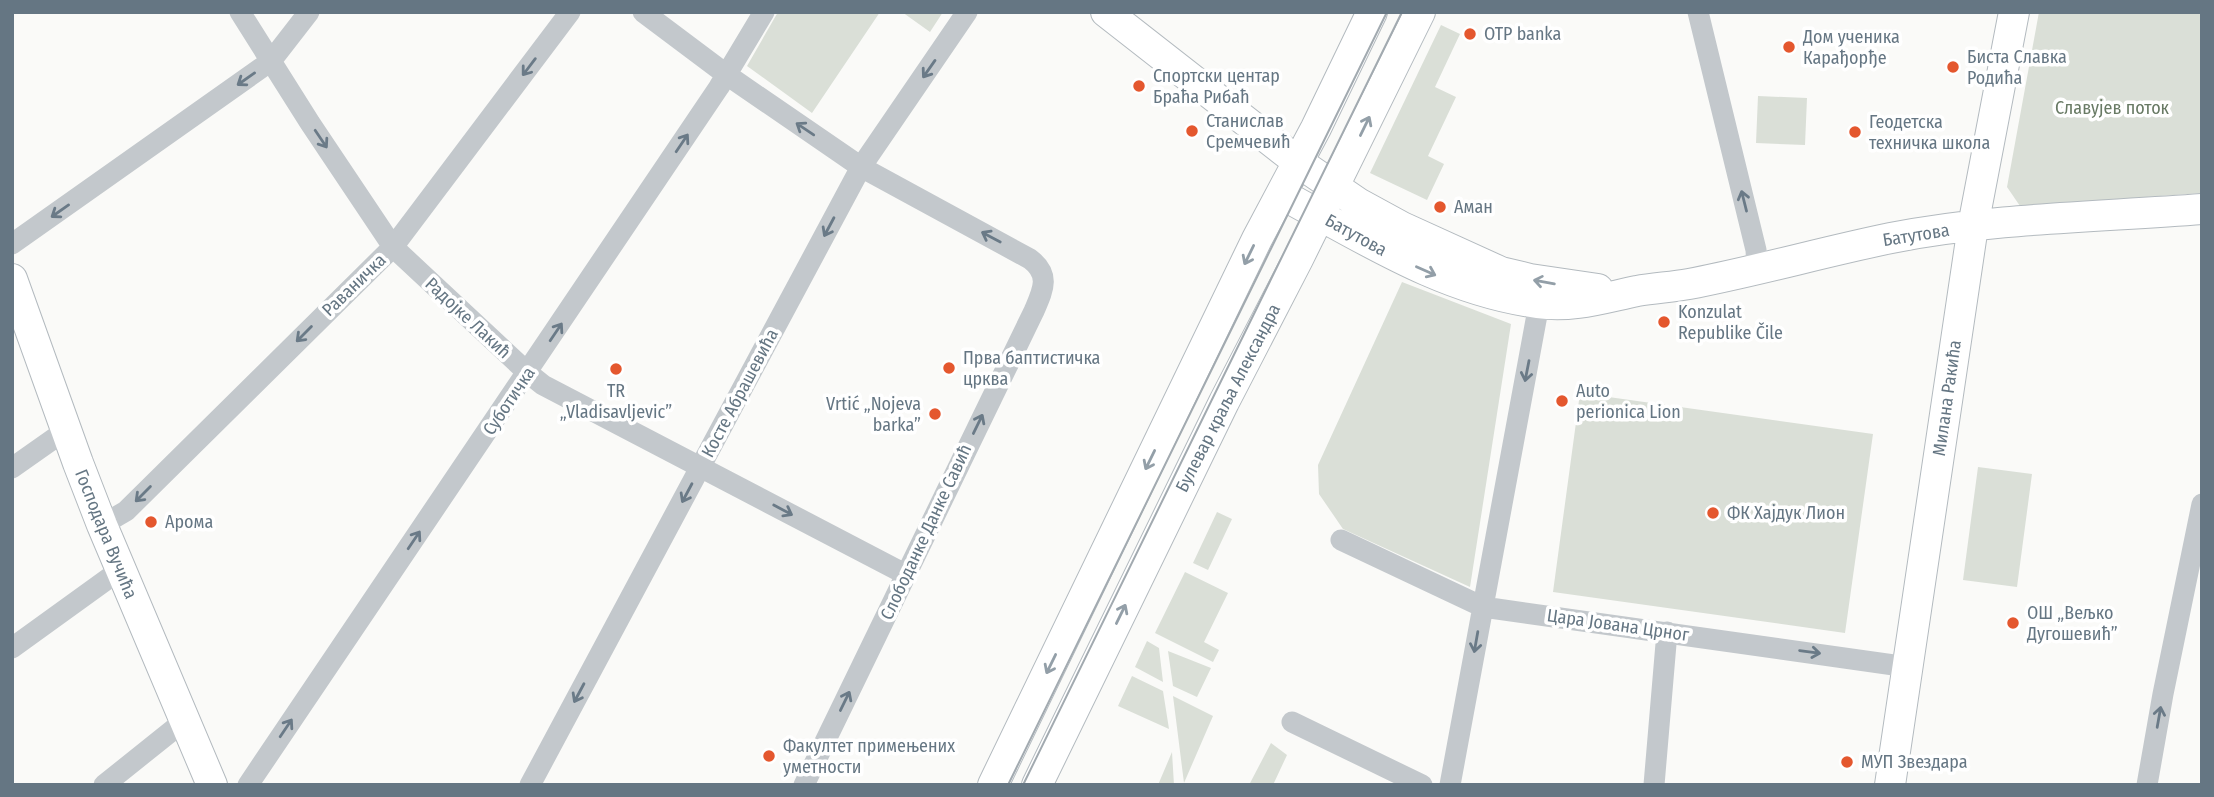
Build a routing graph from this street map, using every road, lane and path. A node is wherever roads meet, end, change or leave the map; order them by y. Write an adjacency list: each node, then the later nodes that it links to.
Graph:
1 (240, 12): 12 (street, Радојке Лакић)
2 (309, 12): 12 (street)
3 (570, 12): 22 (street, Раваничка, one-way to 22)
4 (643, 12): 13 (street)
5 (764, 12): 13 (street, Суботичка)
6 (967, 12): 15 (street, Косте Абрашевића, one-way to 15)
7 (1106, 12): 14 (main road, Батутова)
8 (1372, 12): 14 (main road)
9 (1420, 12): 16 (main road, Булевар краља Александра, one-way to 9)
10 (1698, 12): 23 (street, one-way to 10)
11 (2014, 12): 20 (main road, Милана Ракића)
12 (271, 61): 21 (street, one-way to 21); 22 (street, Радојке Лакић, one-way to 22)
13 (727, 75): 15 (street, one-way to 13); 27 (street, Суботичка, one-way to 13)
14 (1298, 162): 16 (main road, Батутова); 17 (main road)
15 (861, 167): 29 (street, Косте Абрашевића, one-way to 29); 35 (street, Слободанке Данке Савић, one-way to 15)
16 (1334, 187): 19 (main road, Булевар краља Александра); 25 (main road, Батутова, one-way to 16)
17 (1281, 194): 19 (main road, Батутова); 47 (main road, one-way to 47)
18 (2202, 209): 20 (main road, Батутова)
19 (1320, 215): 26 (main road, Батутова, one-way to 26); 48 (main road, Булевар краља Александра, one-way to 19)
20 (1973, 226): 23 (main road, Батутова); 39 (main road, Милана Ракића)
21 (12, 244)
22 (393, 247): 27 (street, Радојке Лакић); 32 (street, Раваничка, one-way to 32)
23 (1757, 268): 25 (main road, Батутова)
24 (14, 291): 28 (main road, Господара Вучића)
25 (1636, 292): 26 (main road, Батутова)
26 (1539, 304): 36 (street, one-way to 36)
27 (528, 373): 29 (street, Радојке Лакић); 44 (street, Суботичка, one-way to 27)
28 (66, 430): 30 (street); 32 (main road, Господара Вучића)
29 (701, 467): 35 (street, Радојке Лакић, one-way to 35); 45 (street, Косте Абрашевића, one-way to 45)
30 (12, 468)
31 (2202, 504): 53 (street, one-way to 31)
32 (102, 525): 34 (main road, Господара Вучића)
33 (1341, 540): 36 (street, Цара Јована Црног)
34 (120, 570): 38 (street); 40 (main road, Господара Вучића)
35 (905, 574): 46 (street, Слободанке Данке Савић, one-way to 35)
36 (1483, 607): 37 (street, Цара Јована Црног); 50 (street, one-way to 50)
37 (1667, 632): 39 (street, Цара Јована Црног, one-way to 39); 51 (street)
38 (12, 648)
39 (1908, 667): 52 (main road, Милана Ракића)
40 (184, 720): 42 (street); 43 (main road, Господара Вучића)
41 (1293, 722): 49 (street)
42 (104, 785)
43 (212, 785)
44 (248, 785)
45 (530, 785)
46 (804, 785)
47 (993, 785)
48 (1037, 785)
49 (1422, 785)
50 (1450, 785)
51 (1654, 785)
52 (1890, 785)
53 (2147, 785)

